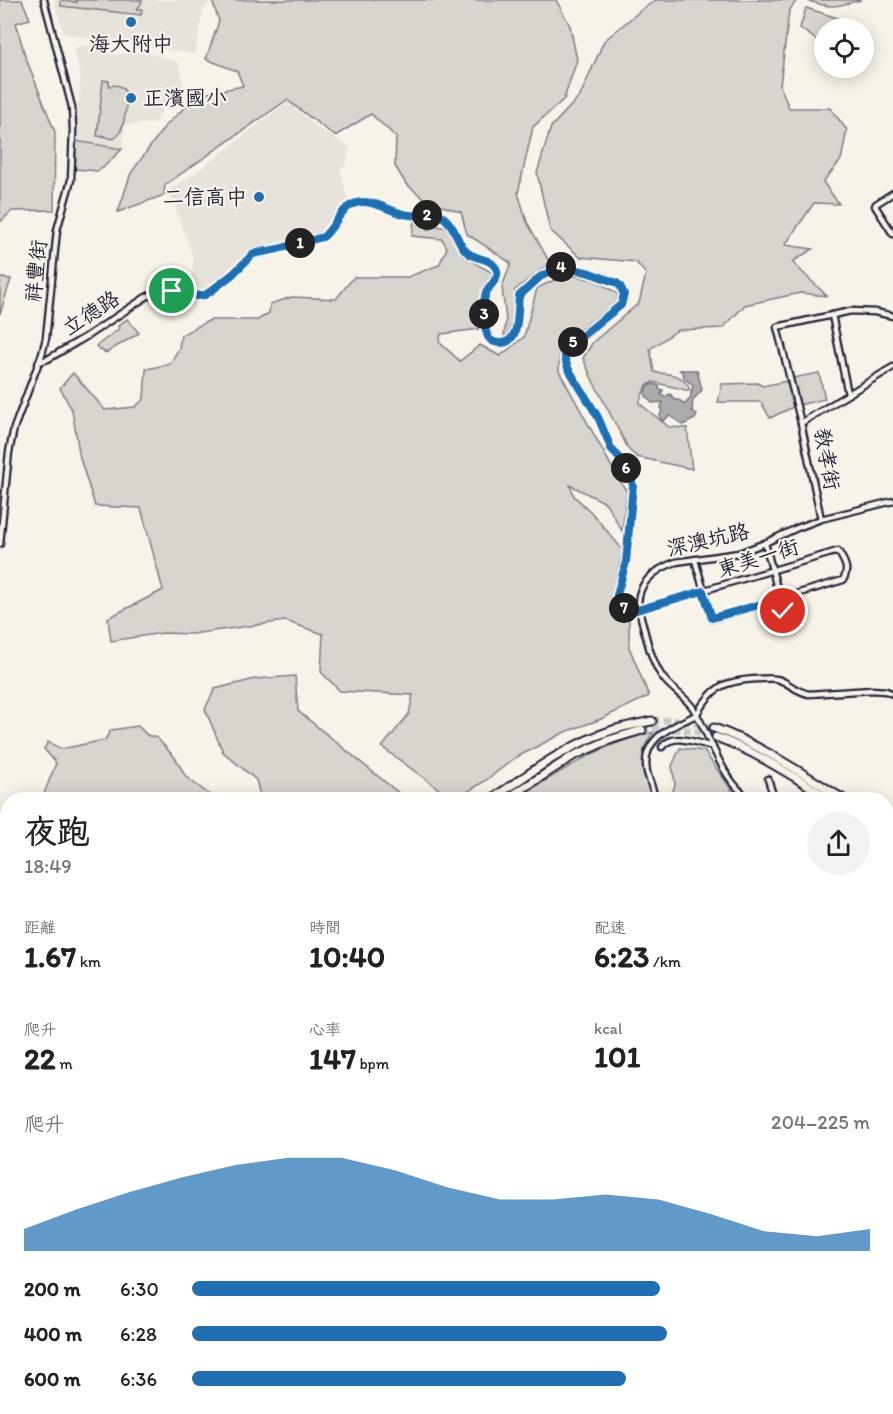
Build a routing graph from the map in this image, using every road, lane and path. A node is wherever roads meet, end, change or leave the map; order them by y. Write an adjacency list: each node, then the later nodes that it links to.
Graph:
1 (44, 0): 6 (street, 祥豐街)
2 (893, 193): 3 (street)
3 (893, 234)
4 (832, 315): 5 (street); 8 (street); 9 (street)
5 (893, 316)
6 (39, 362): 13 (street, 祥豐街); 18 (street, 立德路)
7 (893, 367): 8 (street, 教孝街)
8 (848, 394): 9 (street, 教孝街)
9 (801, 423): 11 (street, 教孝街)
10 (893, 501): 11 (street, 深澳坑路)
11 (822, 519): 12 (street, 深澳坑路)
12 (765, 543): 14 (street, 深澳坑路); 15 (street)
13 (0, 544)
14 (695, 560): 16 (street); 18 (street, 深澳坑路)
15 (772, 570): 16 (street, 東美一街); 17 (street); 17 (street, 東美一街)
16 (703, 591): 17 (street); 18 (street, 東美一街)
17 (780, 599): 19 (street)
18 (639, 610): 21 (street, 深澳坑路)
19 (783, 611)
20 (893, 694): 21 (street)
21 (696, 715): 28 (street, 深澳坑路); 34 (street)
22 (652, 721): 25 (highway)
23 (714, 728): 29 (highway)
24 (642, 730): 25 (highway)
25 (607, 736): 30 (highway)
26 (716, 737): 29 (highway)
27 (662, 747): 28 (street)
28 (713, 747): 35 (street, 深澳坑路)
29 (755, 751): 37 (highway); 38 (highway)
30 (571, 753): 32 (highway); 33 (highway)
31 (768, 779): 36 (street)
32 (503, 792)
33 (516, 792)
34 (653, 792)
35 (741, 792)
36 (772, 792)
37 (819, 792)
38 (830, 792)

